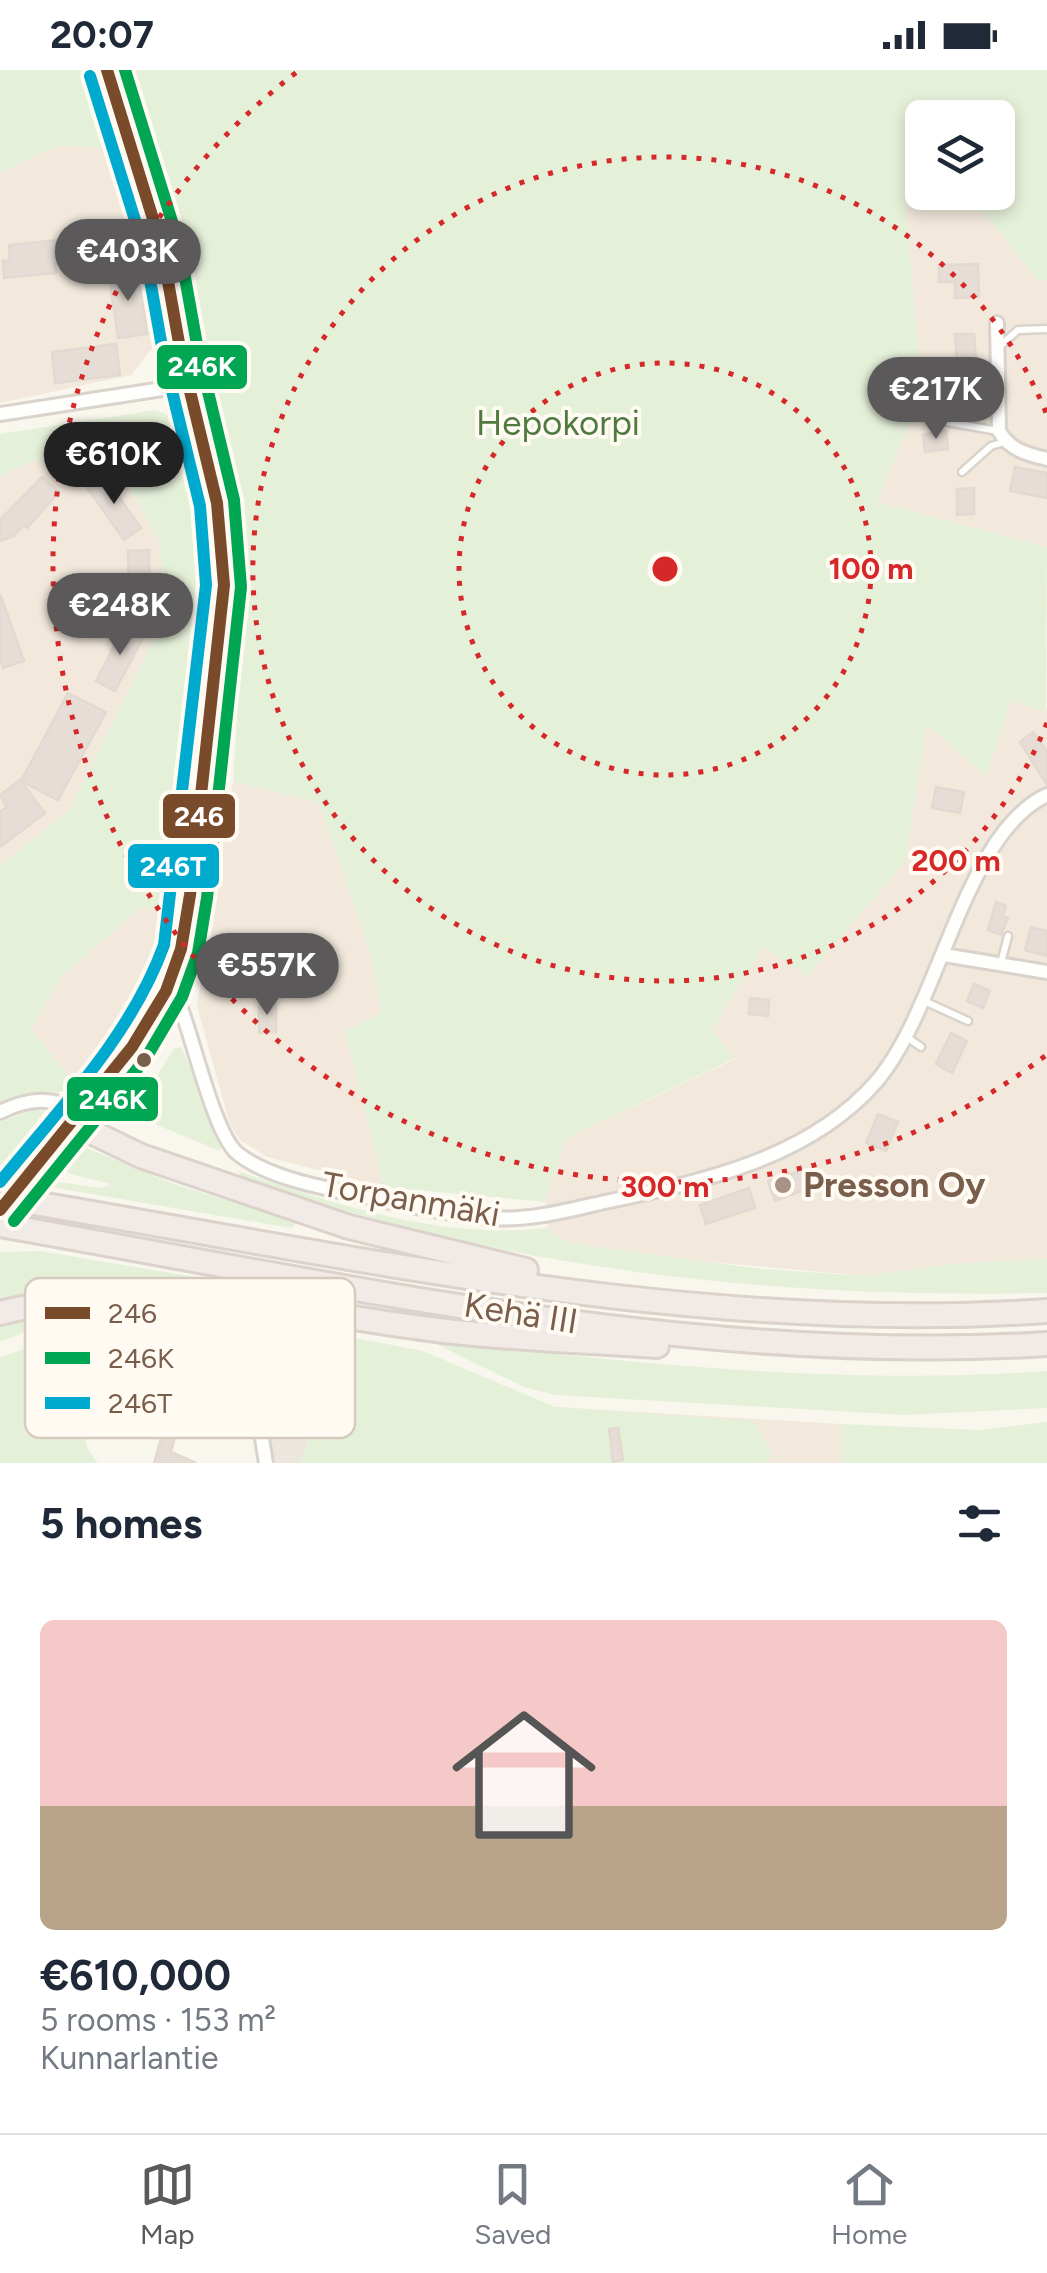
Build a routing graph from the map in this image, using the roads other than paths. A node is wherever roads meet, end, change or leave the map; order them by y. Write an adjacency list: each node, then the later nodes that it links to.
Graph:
1 (107, 70): 5 (main road)
2 (996, 323): 4 (street)
3 (1047, 329): 4 (lane)
4 (997, 348): 8 (street)
5 (188, 385): 6 (street); 16 (main road)
6 (0, 414)
7 (930, 419): 8 (lane)
8 (1002, 437): 9 (street); 10 (lane)
9 (1047, 459)
10 (962, 472)
11 (1047, 795): 13 (street, Torpanmäki)
12 (1008, 936): 14 (lane)
13 (944, 956): 14 (street); 17 (street, Torpanmäki)
14 (1001, 965): 15 (street)
15 (1047, 972)
16 (166, 991): 19 (street, Torpanmäki); 22 (main road)
17 (924, 1000): 18 (lane); 19 (street, Torpanmäki)
18 (968, 1021)
19 (908, 1038): 20 (lane)
20 (922, 1047)
21 (0, 1112): 22 (street)
22 (76, 1117): 24 (main road, bridge); 28 (highway)
23 (0, 1197): 28 (highway, Kehä III)
24 (0, 1210)
25 (8, 1227): 26 (highway, Kehä III)
26 (309, 1278)
27 (355, 1286): 33 (highway, Kehä III)
28 (665, 1302): 30 (highway, Kehä III)
29 (25, 1308): 31 (highway)
30 (1047, 1311)
31 (0, 1313)
32 (355, 1318): 33 (highway)
33 (806, 1344): 34 (highway, Kehä III)
34 (1047, 1344)
35 (262, 1438): 36 (street)
36 (266, 1463)

